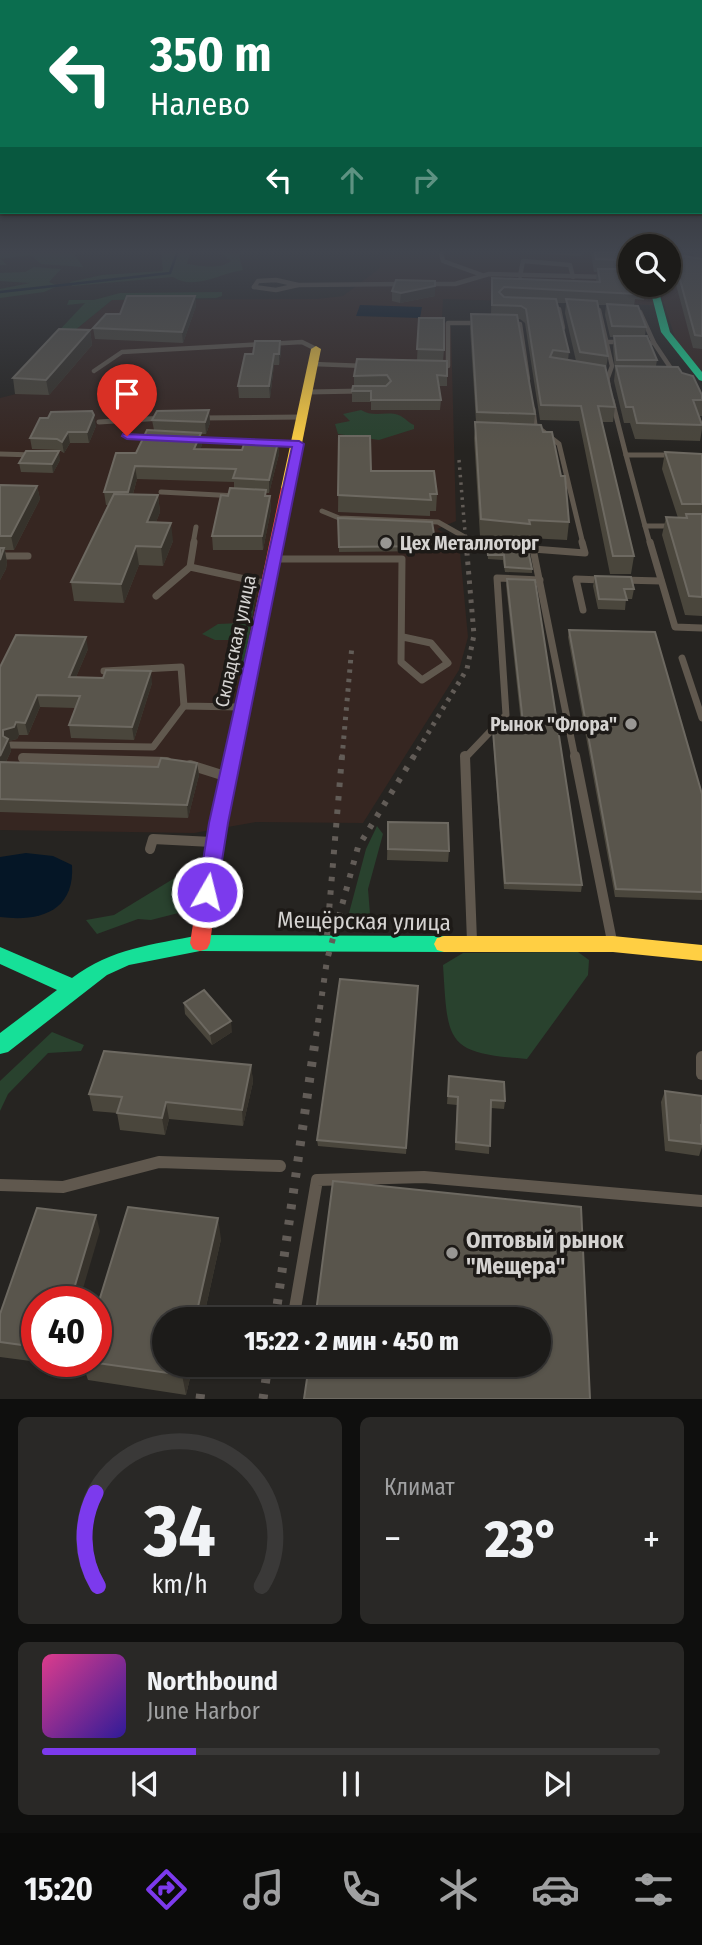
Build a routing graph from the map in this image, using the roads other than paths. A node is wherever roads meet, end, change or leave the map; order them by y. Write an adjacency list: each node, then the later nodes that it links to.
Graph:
1 (561, 318): 7 (lane)
2 (600, 318): 8 (lane)
3 (643, 318): 9 (lane)
4 (662, 318): 19 (street)
5 (484, 323): 12 (lane)
6 (496, 323): 21 (lane)
7 (565, 334)
8 (606, 342): 9 (lane); 15 (lane)
9 (654, 343): 18 (lane)
10 (315, 356): 11 (lane); 13 (lane); 23 (street, Складская улица)
11 (381, 366)
12 (434, 366)
13 (94, 371)
14 (596, 374): 15 (lane)
15 (607, 376): 16 (lane); 37 (lane)
16 (620, 376)
17 (662, 376): 18 (lane)
18 (676, 376): 20 (lane)
19 (702, 378)
20 (685, 382)
21 (529, 387)
22 (373, 391): 23 (lane)
23 (308, 392): 25 (street, Складская улица)
24 (531, 400): 31 (lane)
25 (302, 417): 27 (lane); 34 (street, Складская улица)
26 (168, 418): 28 (lane)
27 (195, 418)
28 (99, 422)
29 (536, 435): 31 (lane)
30 (127, 436): 32 (lane)
31 (549, 436): 45 (lane)
32 (155, 437)
33 (181, 439): 34 (lane)
34 (299, 444): 48 (street, Складская улица)
35 (0, 454): 36 (lane)
36 (47, 455)
37 (625, 455): 38 (lane); 42 (lane)
38 (689, 455)
39 (161, 492): 40 (lane)
40 (244, 496)
41 (322, 511): 45 (lane)
42 (645, 526): 44 (lane); 51 (lane)
43 (196, 527): 49 (lane)
44 (679, 527)
45 (533, 549): 50 (lane)
46 (0, 556): 47 (lane)
47 (28, 556)
48 (273, 559): 52 (street, Складская улица); 56 (lane)
49 (190, 567): 52 (lane); 53 (lane)
50 (540, 580): 68 (lane); 69 (lane)
51 (661, 581): 54 (lane); 55 (lane)
52 (268, 584): 60 (street, Складская улица)
53 (156, 596)
54 (583, 610)
55 (702, 628)
56 (403, 637): 56 (lane)
57 (682, 658): 61 (lane)
58 (104, 671): 59 (lane)
59 (184, 706): 60 (lane); 62 (lane)
60 (243, 707): 64 (street, Складская улица)
61 (702, 718)
62 (12, 746)
63 (23, 758): 64 (lane)
64 (228, 777): 65 (street, Складская улица)
65 (215, 842): 66 (lane); 67 (street, Складская улица)
66 (150, 849)
67 (200, 943): 68 (street, Мещёрская улица); 72 (street, Мещёрская улица)
68 (472, 944): 69 (street, Мещёрская улица)
69 (613, 944): 70 (street, Мещёрская улица)
70 (702, 953)
71 (0, 955): 72 (street)
72 (73, 988): 73 (street, Мещёрская улица)
73 (0, 1045)
74 (702, 1057): 75 (lane)
75 (702, 1074)
76 (281, 1166): 77 (lane)
77 (0, 1185)
78 (702, 1201): 79 (lane)
79 (295, 1307)

